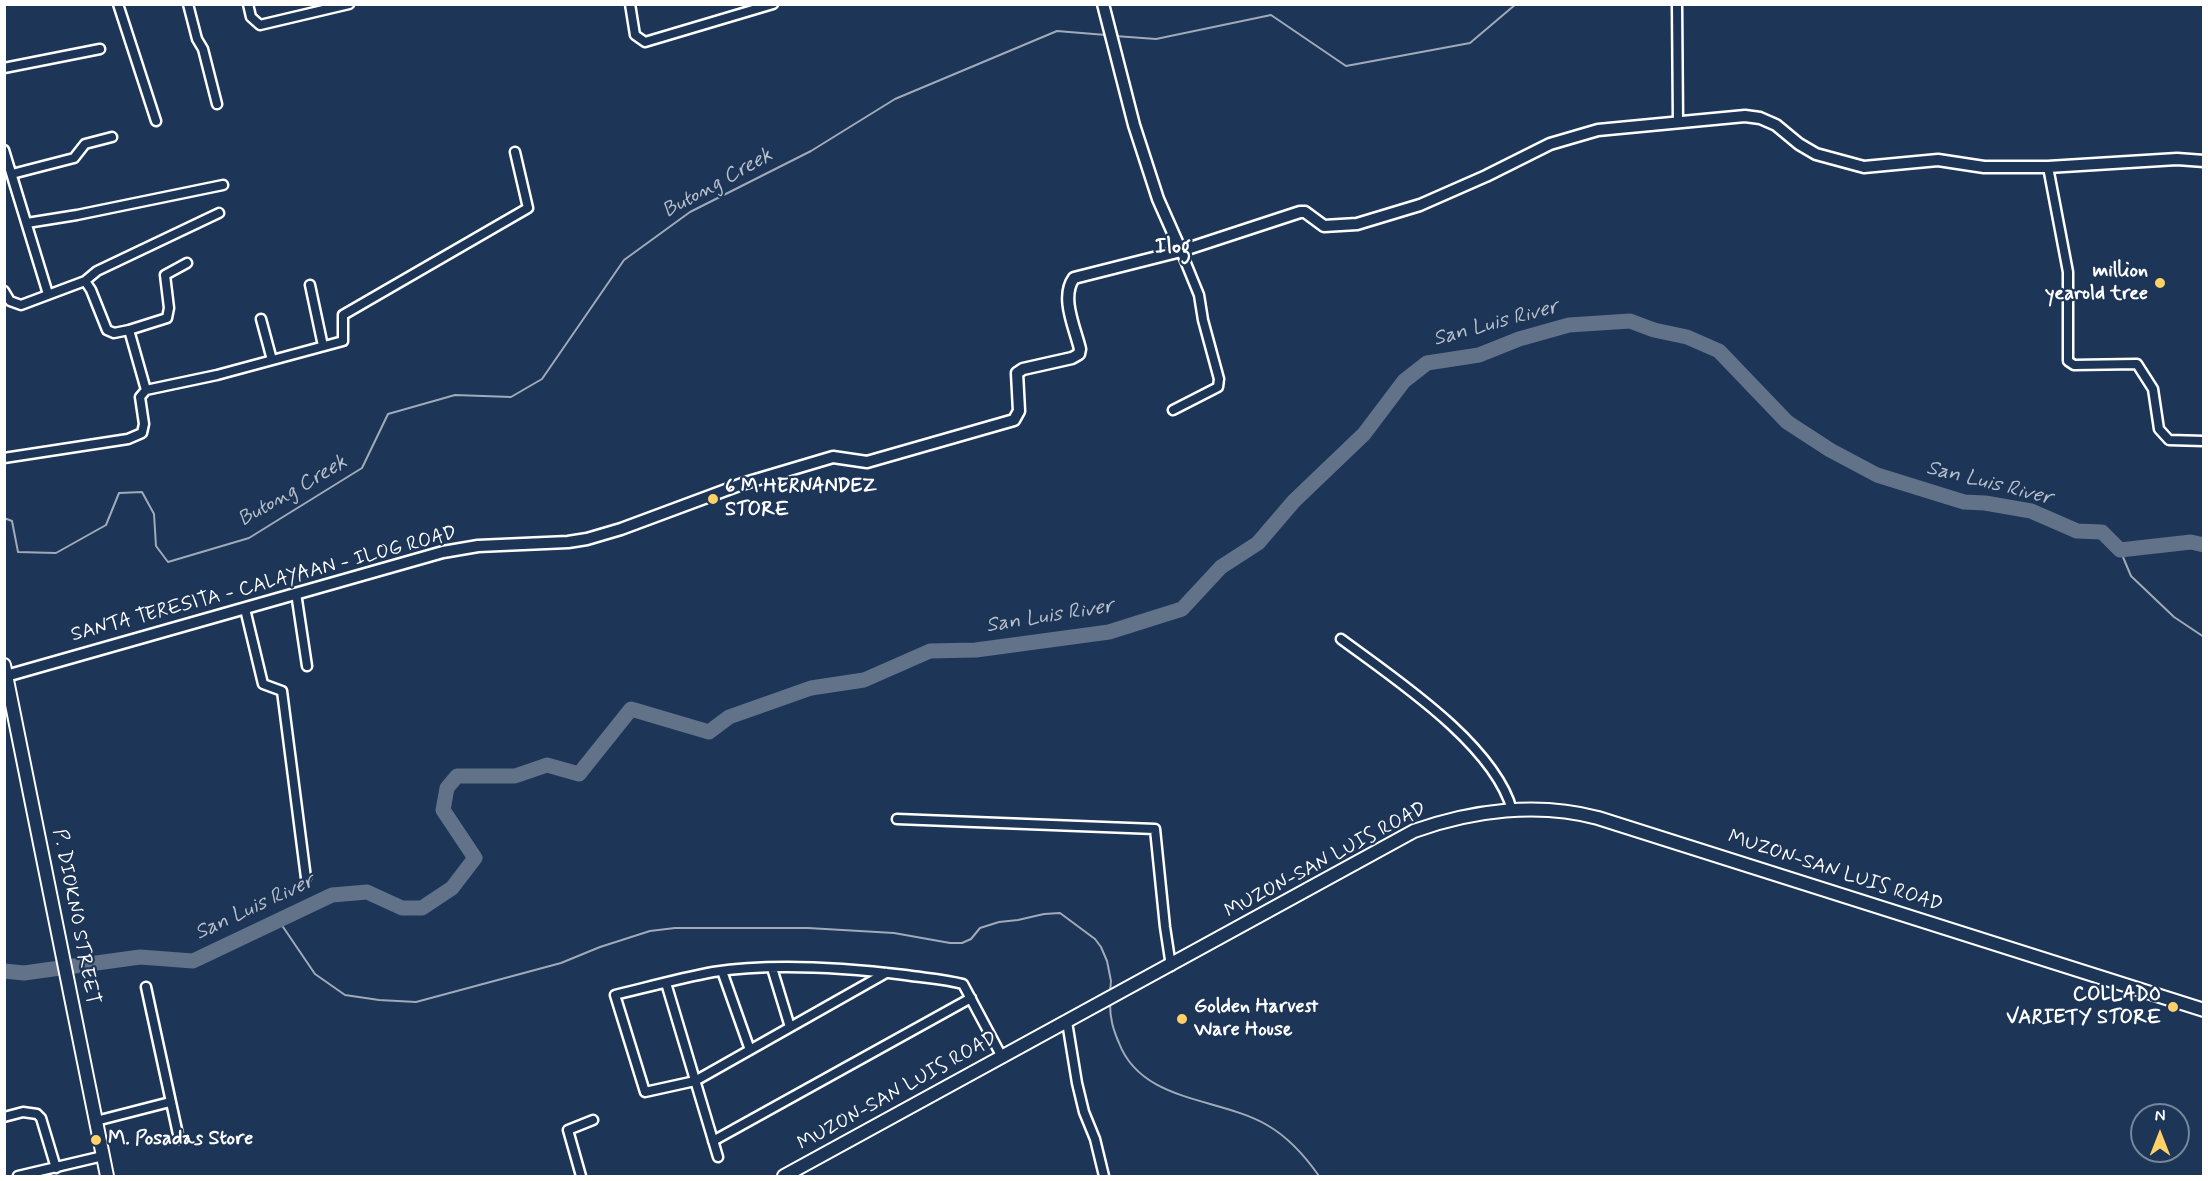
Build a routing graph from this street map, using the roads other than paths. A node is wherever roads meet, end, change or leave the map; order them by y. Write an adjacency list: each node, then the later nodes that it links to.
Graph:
1 (118, 4): 12 (street)
2 (188, 4): 11 (street)
3 (248, 4): 4 (street)
4 (349, 4)
5 (630, 4): 6 (street)
6 (773, 4)
7 (1103, 4): 23 (street)
8 (1677, 4): 13 (street)
9 (100, 50): 10 (street)
10 (4, 68)
11 (217, 104)
12 (156, 121)
13 (1678, 123): 18 (street, SANTA TERESITA - CALAYAAN - ILOG ROAD); 23 (street, SANTA TERESITA - CALAYAAN - ILOG ROAD)
14 (112, 138): 19 (street)
15 (4, 150): 19 (street)
16 (515, 152): 31 (street)
17 (2204, 161): 18 (street, SANTA TERESITA - CALAYAAN - ILOG ROAD)
18 (2048, 167): 35 (street)
19 (12, 174): 22 (street)
20 (223, 185): 22 (street)
21 (219, 213): 25 (street)
22 (27, 223): 28 (street)
23 (1181, 250): 34 (street); 37 (street, SANTA TERESITA - CALAYAAN - ILOG ROAD)
24 (187, 263): 30 (street)
25 (85, 281): 28 (street); 30 (street)
26 (310, 285): 31 (street)
27 (4, 291): 28 (street)
28 (48, 294)
29 (261, 319): 32 (street)
30 (129, 330): 33 (street)
31 (323, 346): 32 (street)
32 (272, 360): 33 (street)
33 (146, 390): 36 (street)
34 (1173, 410)
35 (2204, 441)
36 (4, 458)
37 (296, 593): 38 (street, SANTA TERESITA - CALAYAAN - ILOG ROAD); 40 (street)
38 (245, 609): 41 (street, SANTA TERESITA - CALAYAAN - ILOG ROAD); 44 (street)
39 (1341, 639): 42 (street)
40 (307, 666)
41 (5, 670): 63 (main road, P. DIOKNO STREET)
42 (1512, 810): 45 (main road, MUZON-SAN LUIS ROAD); 54 (main road, MUZON-SAN LUIS ROAD)
43 (897, 819): 45 (street)
44 (306, 878)
45 (1172, 966): 55 (main road, MUZON-SAN LUIS ROAD)
46 (772, 968): 47 (street); 48 (street); 56 (street)
47 (857, 970): 49 (street); 51 (street)
48 (722, 971): 50 (street); 57 (street)
49 (886, 973): 51 (street); 53 (street)
50 (666, 983): 59 (street); 59 (street)
51 (866, 985): 56 (street)
52 (146, 987): 60 (street)
53 (971, 998): 58 (street); 65 (street)
54 (2204, 1010)
55 (1067, 1022): 58 (main road, MUZON-SAN LUIS ROAD); 73 (street)
56 (790, 1027): 57 (street)
57 (750, 1050): 59 (street)
58 (1002, 1057): 72 (main road, MUZON-SAN LUIS ROAD)
59 (695, 1081): 65 (street)
60 (170, 1101): 63 (street); 64 (street)
61 (4, 1117): 68 (street)
62 (593, 1119): 71 (street)
63 (96, 1120): 66 (main road, P. DIOKNO STREET)
64 (179, 1139)
65 (713, 1141): 67 (street)
66 (103, 1156): 68 (street); 70 (main road, P. DIOKNO STREET)
67 (718, 1157)
68 (56, 1168): 69 (street)
69 (18, 1176)
70 (107, 1176)
71 (581, 1176)
72 (784, 1176)
73 (1104, 1176)

